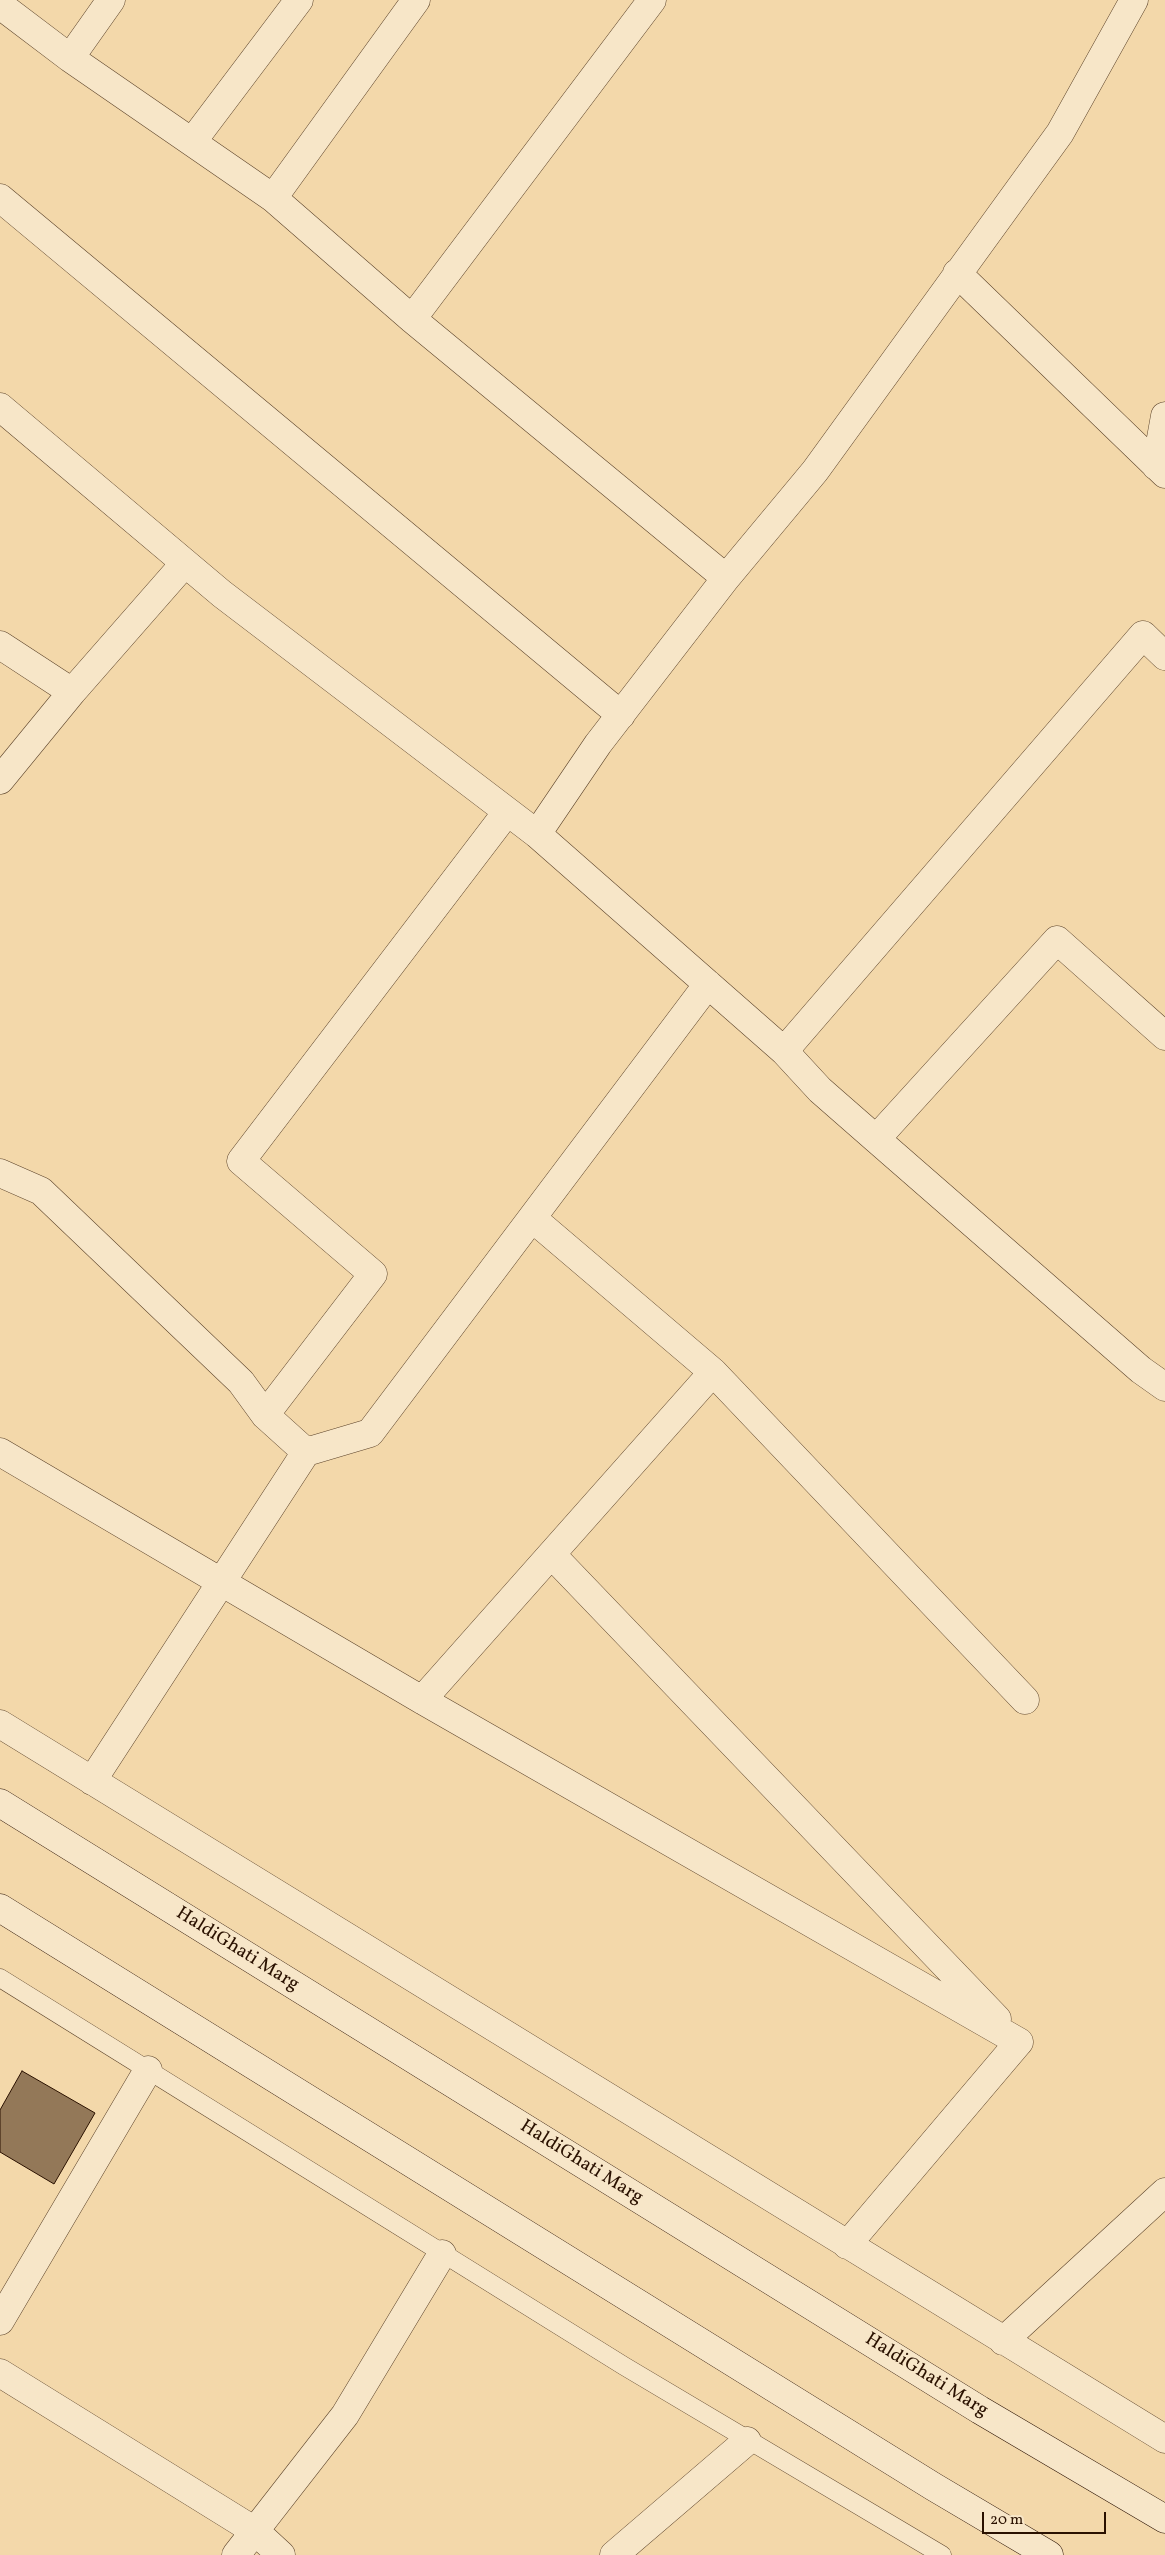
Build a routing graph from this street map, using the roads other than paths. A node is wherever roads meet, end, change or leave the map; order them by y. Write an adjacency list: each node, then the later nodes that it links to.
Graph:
1 (112, 0): 7 (street)
2 (299, 0): 8 (street)
3 (416, 0): 10 (street)
4 (652, 0): 12 (street)
5 (1134, 0): 11 (street)
6 (0, 5): 7 (street)
7 (70, 58): 8 (street)
8 (192, 142): 10 (street)
9 (0, 198): 21 (street)
10 (273, 198): 12 (street)
11 (957, 273): 15 (street); 17 (street)
12 (412, 319): 17 (street)
13 (0, 407): 16 (street)
14 (1165, 416): 15 (street)
15 (1161, 470)
16 (185, 563): 20 (street); 23 (street)
17 (726, 578): 21 (street)
18 (0, 645): 20 (street)
19 (1165, 656): 27 (street)
20 (72, 692): 22 (street)
21 (620, 715): 24 (street)
22 (0, 780)
23 (507, 812): 24 (street); 33 (street)
24 (537, 834): 25 (street)
25 (708, 984): 27 (street); 30 (street)
26 (1165, 1036): 28 (street)
27 (784, 1051): 28 (street)
28 (876, 1139): 32 (street)
29 (0, 1173): 33 (street)
30 (532, 1218): 31 (street); 35 (street)
31 (712, 1372): 36 (street); 39 (street)
32 (1165, 1387)
33 (265, 1416): 35 (street)
34 (0, 1452): 37 (street)
35 (306, 1452): 37 (street)
36 (552, 1555): 38 (street); 45 (street)
37 (220, 1582): 38 (street); 41 (street)
38 (422, 1700): 45 (street)
39 (1025, 1700)
40 (0, 1724): 41 (street)
41 (92, 1781): 48 (street)
42 (0, 1803): 55 (street, HaldiGhati Marg)
43 (0, 1908): 61 (street)
44 (0, 1978): 46 (lane)
45 (1019, 2042): 48 (street)
46 (148, 2070): 49 (lane); 50 (street)
47 (1165, 2192): 51 (street)
48 (847, 2245): 51 (street)
49 (442, 2254): 54 (lane); 56 (street)
50 (0, 2321)
51 (1003, 2341): 53 (street)
52 (0, 2373): 56 (street)
53 (1165, 2439)
54 (747, 2440): 59 (street); 60 (lane)
55 (1165, 2519)
56 (255, 2531): 57 (street); 58 (street)
57 (236, 2555)
58 (281, 2555)
59 (614, 2555)
60 (942, 2555)
61 (1049, 2555)

